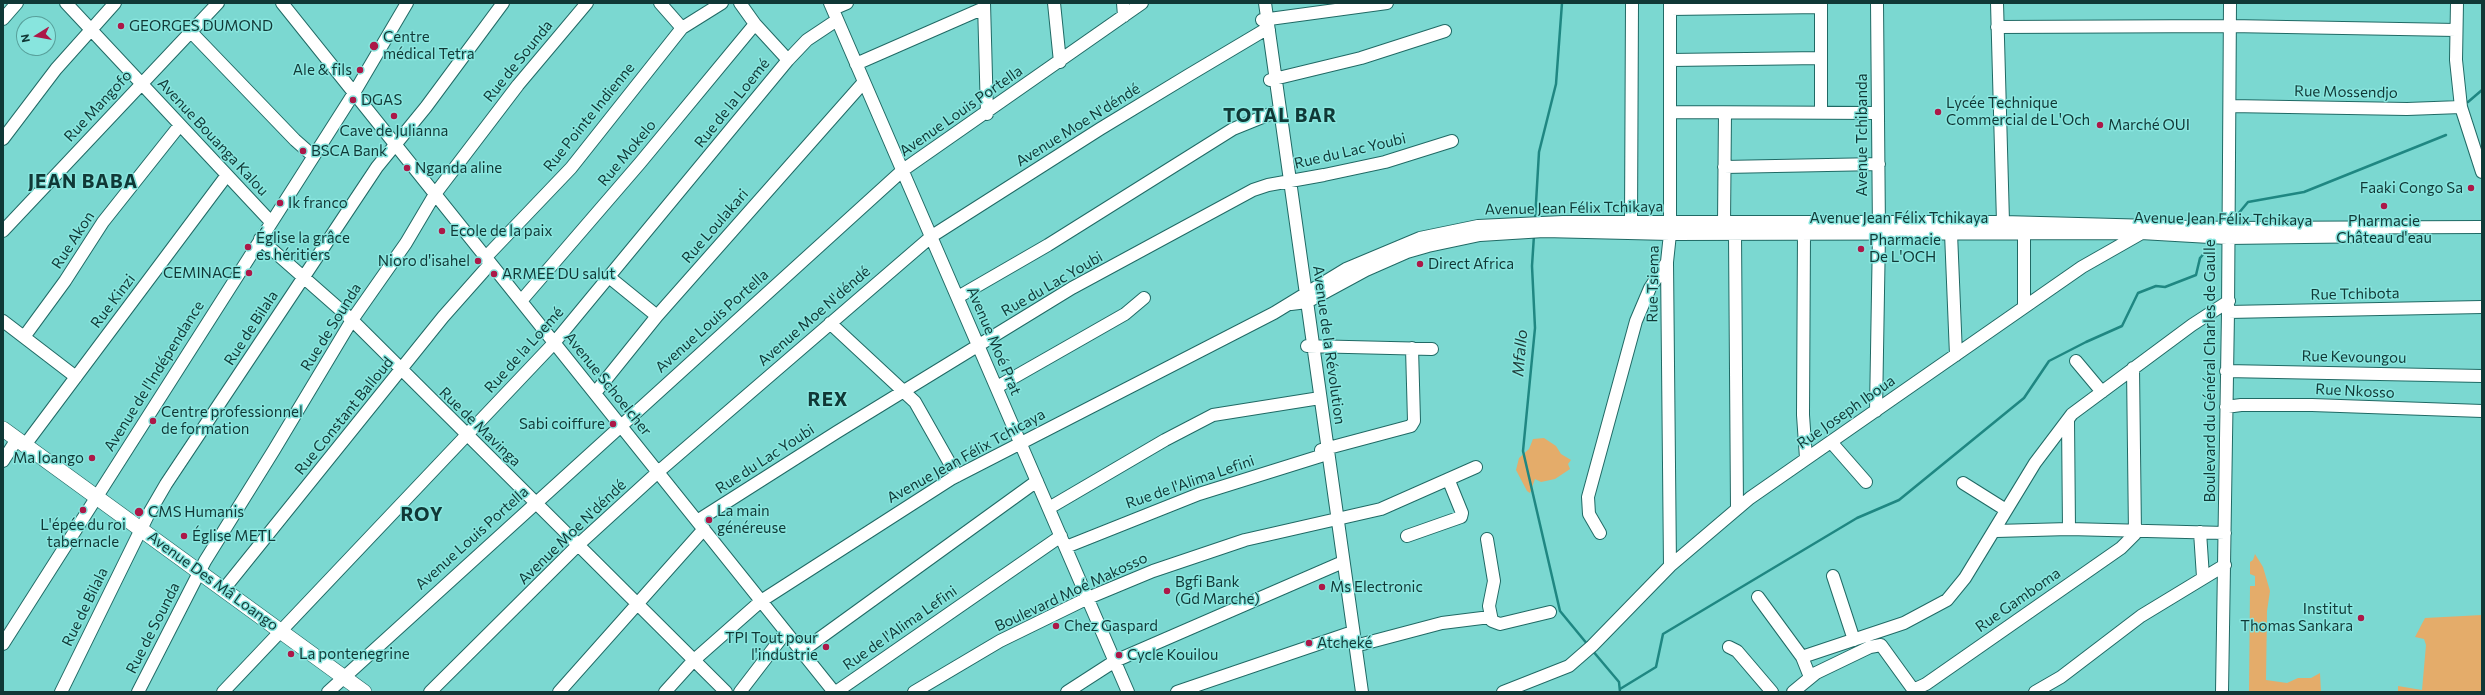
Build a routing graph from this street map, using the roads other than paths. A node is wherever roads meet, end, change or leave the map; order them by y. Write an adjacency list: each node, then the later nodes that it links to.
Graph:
1 (17, 3): 29 (street)
2 (66, 3): 35 (street, Avenue Bouanga Kalou)
3 (115, 3): 35 (street)
4 (218, 3): 38 (street, Rue Mangofo)
5 (282, 3): 47 (street, Avenue Schoelcher)
6 (407, 3): 47 (street, Avenue de l'Indépendance)
7 (503, 3): 59 (street, Rue de Bilala)
8 (587, 3): 67 (street, Rue de Sounda)
9 (660, 3): 34 (street)
10 (722, 3): 34 (street, Rue Pointe Indienne)
11 (740, 3): 30 (street)
12 (847, 3): 27 (street, Rue de la Loemé)
13 (1054, 3): 42 (street)
14 (1123, 3): 28 (street)
15 (1142, 3): 28 (street, Avenue Louis Portella)
16 (1259, 3): 31 (street, Avenue de la Révolution)
17 (1265, 3): 31 (street, Avenue de la Révolution)
18 (1386, 3): 31 (street, Avenue Moe N'déndé)
19 (1632, 3): 69 (street)
20 (1877, 3): 54 (street, Avenue Tchibanda)
21 (1997, 3): 33 (street)
22 (2230, 3): 32 (street, Boulevard du Général Charles de Gaulle)
23 (2457, 3): 36 (street)
24 (984, 5): 43 (street); 55 (street)
25 (1821, 5): 26 (street); 39 (street)
26 (1670, 6): 41 (street, Rue Tsiema)
27 (833, 11): 40 (street, Rue de la Loemé); 43 (street, Avenue Moé Prat)
28 (1124, 16): 42 (street, Avenue Louis Portella)
29 (3, 19)
30 (755, 24): 40 (street); 95 (street, Rue Mokelo)
31 (1266, 25): 44 (street, Avenue de la Révolution); 83 (street, Avenue Moe N'déndé)
32 (2230, 26): 33 (street); 36 (street); 48 (street, Boulevard du Général Charles de Gaulle)
33 (1997, 27): 70 (street)
34 (682, 28): 85 (street, Rue Pointe Indienne)
35 (91, 30): 45 (street, Avenue Bouanga Kalou); 57 (street)
36 (2456, 30): 49 (street)
37 (1445, 31): 44 (street)
38 (192, 33): 45 (street, Rue Mangofo); 60 (street)
39 (1821, 58): 41 (street); 53 (street)
40 (788, 60): 89 (street, Rue de la Loemé)
41 (1671, 60): 51 (street, Rue Tsiema)
42 (1060, 62): 55 (street, Avenue Louis Portella)
43 (856, 64): 46 (street, Avenue Moé Prat)
44 (1273, 80): 50 (street, Avenue de la Révolution)
45 (141, 83): 56 (street, Avenue Bouanga Kalou); 76 (street, Rue Mangofo)
46 (863, 83): 63 (street, Avenue Moé Prat); 99 (street, Rue Loulakari)
47 (354, 93): 59 (street, Avenue Schoelcher); 60 (street, Avenue de l'Indépendance)
48 (2230, 106): 49 (street, Rue Mossendjo); 79 (street, Boulevard du Général Charles de Gaulle)
49 (2461, 107): 64 (street)
50 (1277, 110): 66 (street, Avenue de la Révolution); 92 (street)
51 (1671, 112): 52 (street); 73 (street, Rue Tsiema)
52 (1725, 113): 53 (street); 62 (street)
53 (1821, 113): 54 (street)
54 (1878, 113): 61 (street, Avenue Tchibanda)
55 (987, 114): 63 (street, Avenue Louis Portella)
56 (180, 125): 65 (street, Avenue Bouanga Kalou); 104 (street, Rue Akon)
57 (3, 139)
58 (1452, 141): 66 (street, Rue du Lac Youbi)
59 (394, 146): 67 (street, Avenue Schoelcher); 88 (street, Rue de Bilala)
60 (312, 155): 68 (street, Avenue de l'Indépendance)
61 (1878, 164): 62 (street); 74 (street, Avenue Tchibanda)
62 (1724, 167): 71 (street)
63 (903, 170): 83 (street, Avenue Moé Prat); 126 (street, Avenue Louis Portella)
64 (2482, 172)
65 (227, 176): 68 (street, Avenue Bouanga Kalou); 116 (street, Rue Kinzi)
66 (1287, 181): 87 (street, Avenue de la Révolution); 94 (street, Avenue de la Révolution); 106 (street, Rue du Lac Youbi)
67 (434, 194): 85 (street, Avenue Schoelcher); 100 (street, Rue de Sounda)
68 (271, 222): 84 (street, Avenue de l'Indépendance)
69 (1631, 222): 73 (street, Avenue Jean Félix Tchikaya); 90 (street, Avenue Jean Félix Tchikaya)
70 (2003, 222): 74 (street, Avenue Jean Félix Tchikaya); 75 (street, Avenue Jean Félix Tchikaya)
71 (1724, 223): 73 (street, Avenue Jean Félix Tchikaya); 74 (street, Avenue Jean Félix Tchikaya)
72 (2482, 227): 79 (street, Avenue Jean Félix Tchikaya)
73 (1670, 228): 80 (street, Avenue Jean Félix Tchikaya); 86 (street, Rue Tsiema); 91 (street, Avenue Jean Félix Tchikaya)
74 (1879, 228): 77 (street, Avenue Jean Félix Tchikaya); 81 (street, Avenue Jean Félix Tchikaya); 123 (street, Avenue Tchibanda)
75 (2024, 228): 77 (street, Avenue Jean Félix Tchikaya); 78 (street, Avenue Jean Félix Tchikaya); 79 (street, Avenue Jean Félix Tchikaya); 96 (street)
76 (3, 231)
77 (1951, 233): 110 (street)
78 (2141, 233): 79 (street, Avenue Jean Félix Tchikaya); 96 (street, Rue Joseph Iboua)
79 (2228, 233): 82 (street, Avenue Jean Félix Tchikaya); 97 (street, Boulevard du Général Charles de Gaulle)
80 (1735, 234): 81 (street, Avenue Jean Félix Tchikaya); 145 (street)
81 (1804, 234): 133 (street)
82 (2482, 235)
83 (932, 236): 92 (street, Avenue Moé Prat); 102 (street, Avenue Moe N'déndé)
84 (260, 239): 88 (street, Rue de Mavinga); 142 (street, Avenue de l'Indépendance)
85 (488, 261): 95 (street, Avenue Schoelcher); 113 (street, Rue Constant Balloud)
86 (1667, 262): 154 (street); 163 (street, Rue Tsiema)
87 (1302, 271): 90 (street); 94 (street, Avenue de la Révolution)
88 (304, 276): 100 (street, Rue de Mavinga); 149 (street, Rue de Bilala)
89 (609, 277): 99 (street); 105 (street, Rue de la Loemé)
90 (1326, 280): 94 (street, Avenue Jean Félix Tchikaya)
91 (1324, 293): 94 (street, Avenue Jean Félix Tchikaya); 103 (street)
92 (958, 297): 106 (street, Avenue Moé Prat)
93 (1144, 298): 117 (street)
94 (1301, 300): 103 (street, Avenue de la Révolution); 107 (street, Avenue de la Révolution); 130 (street, Avenue Jean Félix Tchicaya)
95 (521, 301): 105 (street, Avenue Schoelcher)
96 (2024, 306): 110 (street, Rue Joseph Iboua)
97 (2228, 307): 98 (street, Rue Tchibota); 112 (street); 114 (street, Boulevard du Général Charles de Gaulle)
98 (2482, 307)
99 (657, 316): 120 (street, Rue Loulakari)
100 (352, 320): 113 (street, Rue de Mavinga); 164 (street, Rue de Sounda)
101 (3, 321): 104 (street)
102 (830, 323): 118 (street); 136 (street, Avenue Moe N'déndé)
103 (1310, 324): 107 (street, Avenue de la Révolution)
104 (24, 336): 116 (street)
105 (554, 343): 120 (street, Avenue Schoelcher); 128 (street, Rue de la Loemé)
106 (979, 346): 117 (street, Avenue Moé Prat); 118 (street, Rue du Lac Youbi)
107 (1310, 346): 108 (street); 121 (street, Avenue de la Révolution)
108 (1412, 348): 109 (street); 132 (street, Rue de l'Alima Lefini)
109 (1432, 349)
110 (1956, 355): 123 (street, Rue Joseph Iboua)
111 (2076, 361): 119 (street)
112 (2133, 368): 119 (street); 152 (street)
113 (401, 371): 128 (street, Rue de Mavinga); 167 (street, Rue Constant Balloud)
114 (2226, 371): 115 (street, Rue Kevoungou); 122 (street, Boulevard du Général Charles de Gaulle)
115 (2482, 376)
116 (76, 377): 129 (street, Rue Kinzi)
117 (997, 388): 130 (street, Avenue Moé Prat)
118 (904, 391): 137 (street); 148 (street, Rue du Lac Youbi)
119 (2102, 392): 125 (street)
120 (595, 393): 126 (street, Avenue Schoelcher)
121 (1317, 398): 132 (street, Avenue de la Révolution); 144 (street)
122 (2226, 407): 124 (street, Rue Nkosso); 155 (street, Boulevard du Général Charles de Gaulle)
123 (1876, 411): 131 (street, Rue Joseph Iboua)
124 (2482, 411)
125 (2068, 420): 146 (street); 150 (street)
126 (621, 425): 136 (street, Avenue Schoelcher); 143 (street, Avenue Louis Portella)
127 (3, 429): 129 (main road, Avenue Des Mâ Loango)
128 (466, 436): 143 (street, Rue de Mavinga); 174 (street, Rue de la Loemé)
129 (21, 442): 134 (street, Rue Kinzi); 142 (main road, Avenue Des Mâ Loango)
130 (1021, 442): 137 (street, Avenue Jean Félix Tchicaya); 138 (street, Avenue Moé Prat)
131 (1831, 442): 133 (street, Rue Joseph Iboua); 140 (street)
132 (1324, 452): 147 (street, Avenue de la Révolution); 160 (street, Rue de l'Alima Lefini)
133 (1806, 458): 145 (street, Rue Joseph Iboua)
134 (3, 461)
135 (1476, 467): 139 (street, Boulevard Moé Makosso)
136 (658, 472): 148 (street, Avenue Schoelcher); 159 (street, Avenue Moe N'déndé)
137 (957, 476): 170 (street, Avenue Jean Félix Tchicaya)
138 (1037, 481): 144 (street, Avenue Moé Prat); 181 (street)
139 (1449, 481): 147 (street, Boulevard Moé Makosso); 157 (street)
140 (1866, 482)
141 (1963, 483): 146 (street)
142 (96, 498): 149 (main road, Avenue Des Mâ Loango); 178 (street, Avenue de l'Indépendance)
143 (536, 502): 159 (street, Rue de Mavinga); 185 (street, Avenue Louis Portella)
144 (1049, 508): 156 (street, Avenue Moé Prat)
145 (1737, 509): 163 (street, Rue Joseph Iboua)
146 (2006, 510): 151 (street)
147 (1334, 519): 161 (street, Avenue de la Révolution); 169 (street, Boulevard Moé Makosso)
148 (701, 525): 170 (street, Avenue Schoelcher); 171 (street, Rue du Lac Youbi)
149 (142, 528): 164 (main road, Avenue Des Mâ Loango); 188 (street, Rue de Bilala)
150 (2069, 529): 151 (street); 152 (street)
151 (1996, 530): 177 (street)
152 (2136, 531): 153 (street); 187 (street, Rue Gamboma)
153 (2200, 532): 155 (street); 166 (street)
154 (1600, 533)
155 (2225, 533): 162 (street, Boulevard du Général Charles de Gaulle)
156 (1061, 536): 160 (street, Avenue Moé Prat); 198 (street, Rue de l'Alima Lefini)
157 (1407, 536)
158 (1486, 539): 173 (street)
159 (578, 545): 171 (street, Rue de Mavinga); 193 (street, Avenue Moe N'déndé)
160 (1066, 547): 169 (street, Avenue Moé Prat)
161 (1340, 562): 176 (street, Avenue de la Révolution); 184 (street)
162 (2225, 565): 166 (street); 209 (street, Boulevard du Général Charles de Gaulle)
163 (1670, 566): 205 (street, Rue Joseph Iboua)
164 (200, 571): 167 (main road, Avenue Des Mâ Loango); 189 (street, Rue de Sounda)
165 (1833, 576): 177 (street)
166 (2203, 577): 208 (street)
167 (224, 589): 174 (main road, Avenue Des Mâ Loango)
168 (1758, 597): 182 (street)
169 (1088, 598): 184 (street, Avenue Moé Prat); 199 (street, Boulevard Moé Makosso)
170 (761, 601): 175 (street, Avenue Schoelcher); 183 (street, Avenue Jean Félix Tchicaya)
171 (637, 602): 183 (street, Rue de Mavinga); 194 (street, Rue du Lac Youbi)
172 (1550, 612): 173 (street)
173 (1490, 617): 179 (street)
174 (282, 631): 185 (main road, Avenue Des Mâ Loango); 190 (street, Rue de la Loemé)
175 (786, 632): 181 (street, Avenue Schoelcher); 197 (street)
176 (1350, 633): 179 (street, Avenue de la Révolution); 202 (street); 203 (street, Avenue de la Révolution)
177 (1854, 640): 182 (street)
178 (3, 644)
179 (1355, 646): 204 (street, Avenue de la Révolution)
180 (1729, 647): 206 (street)
181 (802, 651): 198 (street, Avenue Schoelcher)
182 (1802, 657): 186 (street)
183 (693, 661): 195 (street, Avenue Jean Félix Tchicaya); 196 (street, Rue de Mavinga)
184 (1115, 661): 200 (street); 201 (street, Avenue Moé Prat)
185 (345, 677): 191 (street, Avenue Louis Portella); 192 (main road, Avenue Des Mâ Loango)
186 (1810, 677): 187 (street); 207 (street)
187 (1914, 691)
188 (61, 692)
189 (138, 692)
190 (223, 692)
191 (328, 692)
192 (364, 692)
193 (430, 692)
194 (559, 692)
195 (665, 692)
196 (726, 692)
197 (740, 692)
198 (835, 692)
199 (914, 692)
200 (1067, 692)
201 (1128, 692)
202 (1177, 692)
203 (1355, 692)
204 (1362, 692)
205 (1503, 692)
206 (1772, 692)
207 (1793, 692)
208 (2034, 692)
209 (2222, 692)

